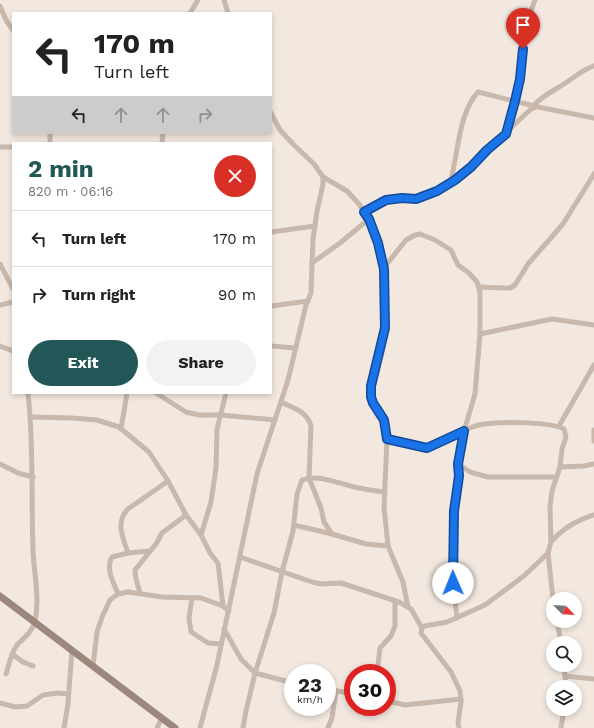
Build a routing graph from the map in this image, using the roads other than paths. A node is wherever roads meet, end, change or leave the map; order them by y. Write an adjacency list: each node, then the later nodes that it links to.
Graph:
1 (198, 0): 5 (street)
2 (224, 0): 6 (street)
3 (535, 0): 9 (street)
4 (0, 6): 7 (street)
5 (191, 12)
6 (228, 12)
7 (12, 29)
8 (594, 66): 10 (street)
9 (515, 101): 10 (street); 13 (street); 18 (street)
10 (536, 106): 12 (street); 13 (street)
11 (272, 115): 17 (street)
12 (594, 118)
13 (506, 134): 18 (street)
14 (0, 147): 15 (street)
15 (12, 147)
16 (594, 174): 27 (street)
17 (323, 178): 19 (street); 21 (street)
18 (450, 183): 19 (street)
19 (364, 212): 20 (street)
20 (369, 219): 23 (street); 25 (street)
21 (315, 226): 22 (street); 23 (street)
22 (272, 232)
23 (312, 263): 28 (street)
24 (0, 264): 26 (street)
25 (384, 269): 27 (street); 51 (street)
26 (12, 287)
27 (479, 287): 33 (street)
28 (308, 301): 31 (street); 36 (street)
29 (12, 302): 30 (street)
30 (0, 305)
31 (272, 306)
32 (594, 325): 33 (street)
33 (480, 334): 50 (street)
34 (0, 346): 37 (street)
35 (272, 346): 36 (street)
36 (296, 348): 43 (street)
37 (12, 351)
38 (594, 365): 47 (street)
39 (28, 394): 45 (street)
40 (127, 394): 48 (street)
41 (158, 394): 44 (street)
42 (226, 394): 44 (street)
43 (281, 402): 46 (street); 59 (street)
44 (220, 415): 46 (street); 66 (street)
45 (31, 417): 48 (street); 57 (street)
46 (275, 420): 72 (street)
47 (559, 426): 50 (street); 56 (street)
48 (121, 428): 60 (street)
49 (594, 430): 52 (street)
50 (464, 431): 51 (street); 54 (street)
51 (387, 439): 61 (street)
52 (594, 441)
53 (0, 464): 57 (street)
54 (458, 464): 58 (street); 83 (street)
55 (594, 464): 56 (street)
56 (560, 467): 58 (street)
57 (33, 477): 84 (street)
58 (556, 477): 67 (street)
59 (308, 478): 61 (street); 64 (street); 65 (street)
60 (168, 481): 62 (street); 70 (street)
61 (385, 492): 68 (street)
62 (186, 515): 66 (street); 69 (street)
63 (594, 515): 67 (street)
64 (294, 525): 65 (street); 73 (street)
65 (332, 534): 68 (street)
66 (201, 535): 80 (street)
67 (551, 542): 71 (street)
68 (388, 546): 81 (street)
69 (150, 551): 70 (street); 75 (street)
70 (128, 553): 76 (street)
71 (548, 553): 74 (street); 83 (street)
72 (240, 557): 73 (street); 82 (street)
73 (282, 572): 79 (street); 94 (street)
74 (552, 592)
75 (140, 593): 76 (street); 78 (street)
76 (118, 594): 92 (street)
77 (0, 596): 84 (street)
78 (192, 598): 80 (street); 87 (street)
79 (395, 601): 81 (street); 90 (street)
80 (223, 606): 82 (street)
81 (408, 607): 85 (street)
82 (228, 611): 86 (street)
83 (457, 618): 85 (street)
84 (35, 622): 88 (street); 89 (street)
85 (422, 628): 103 (street)
86 (224, 629): 87 (street); 94 (street)
87 (221, 644): 112 (street)
88 (72, 650): 92 (street); 102 (street)
89 (12, 654): 91 (street); 95 (street)
90 (377, 664)
91 (33, 666)
92 (93, 666): 108 (street)
93 (565, 672): 96 (street)
94 (255, 673): 99 (street); 113 (street)
95 (6, 674)
96 (565, 676): 97 (street); 98 (street)
97 (594, 679)
98 (565, 680)
99 (284, 681)
100 (336, 691): 101 (street)
101 (344, 692)
102 (68, 694): 104 (street); 109 (street)
103 (461, 700): 105 (street); 115 (street)
104 (0, 703)
105 (396, 703)
106 (332, 716): 114 (street)
107 (563, 716): 116 (street)
108 (162, 718): 110 (street); 111 (street)
109 (64, 728)
110 (157, 728)
111 (175, 728)
112 (200, 728)
113 (243, 728)
114 (328, 728)
115 (459, 728)
116 (561, 728)

